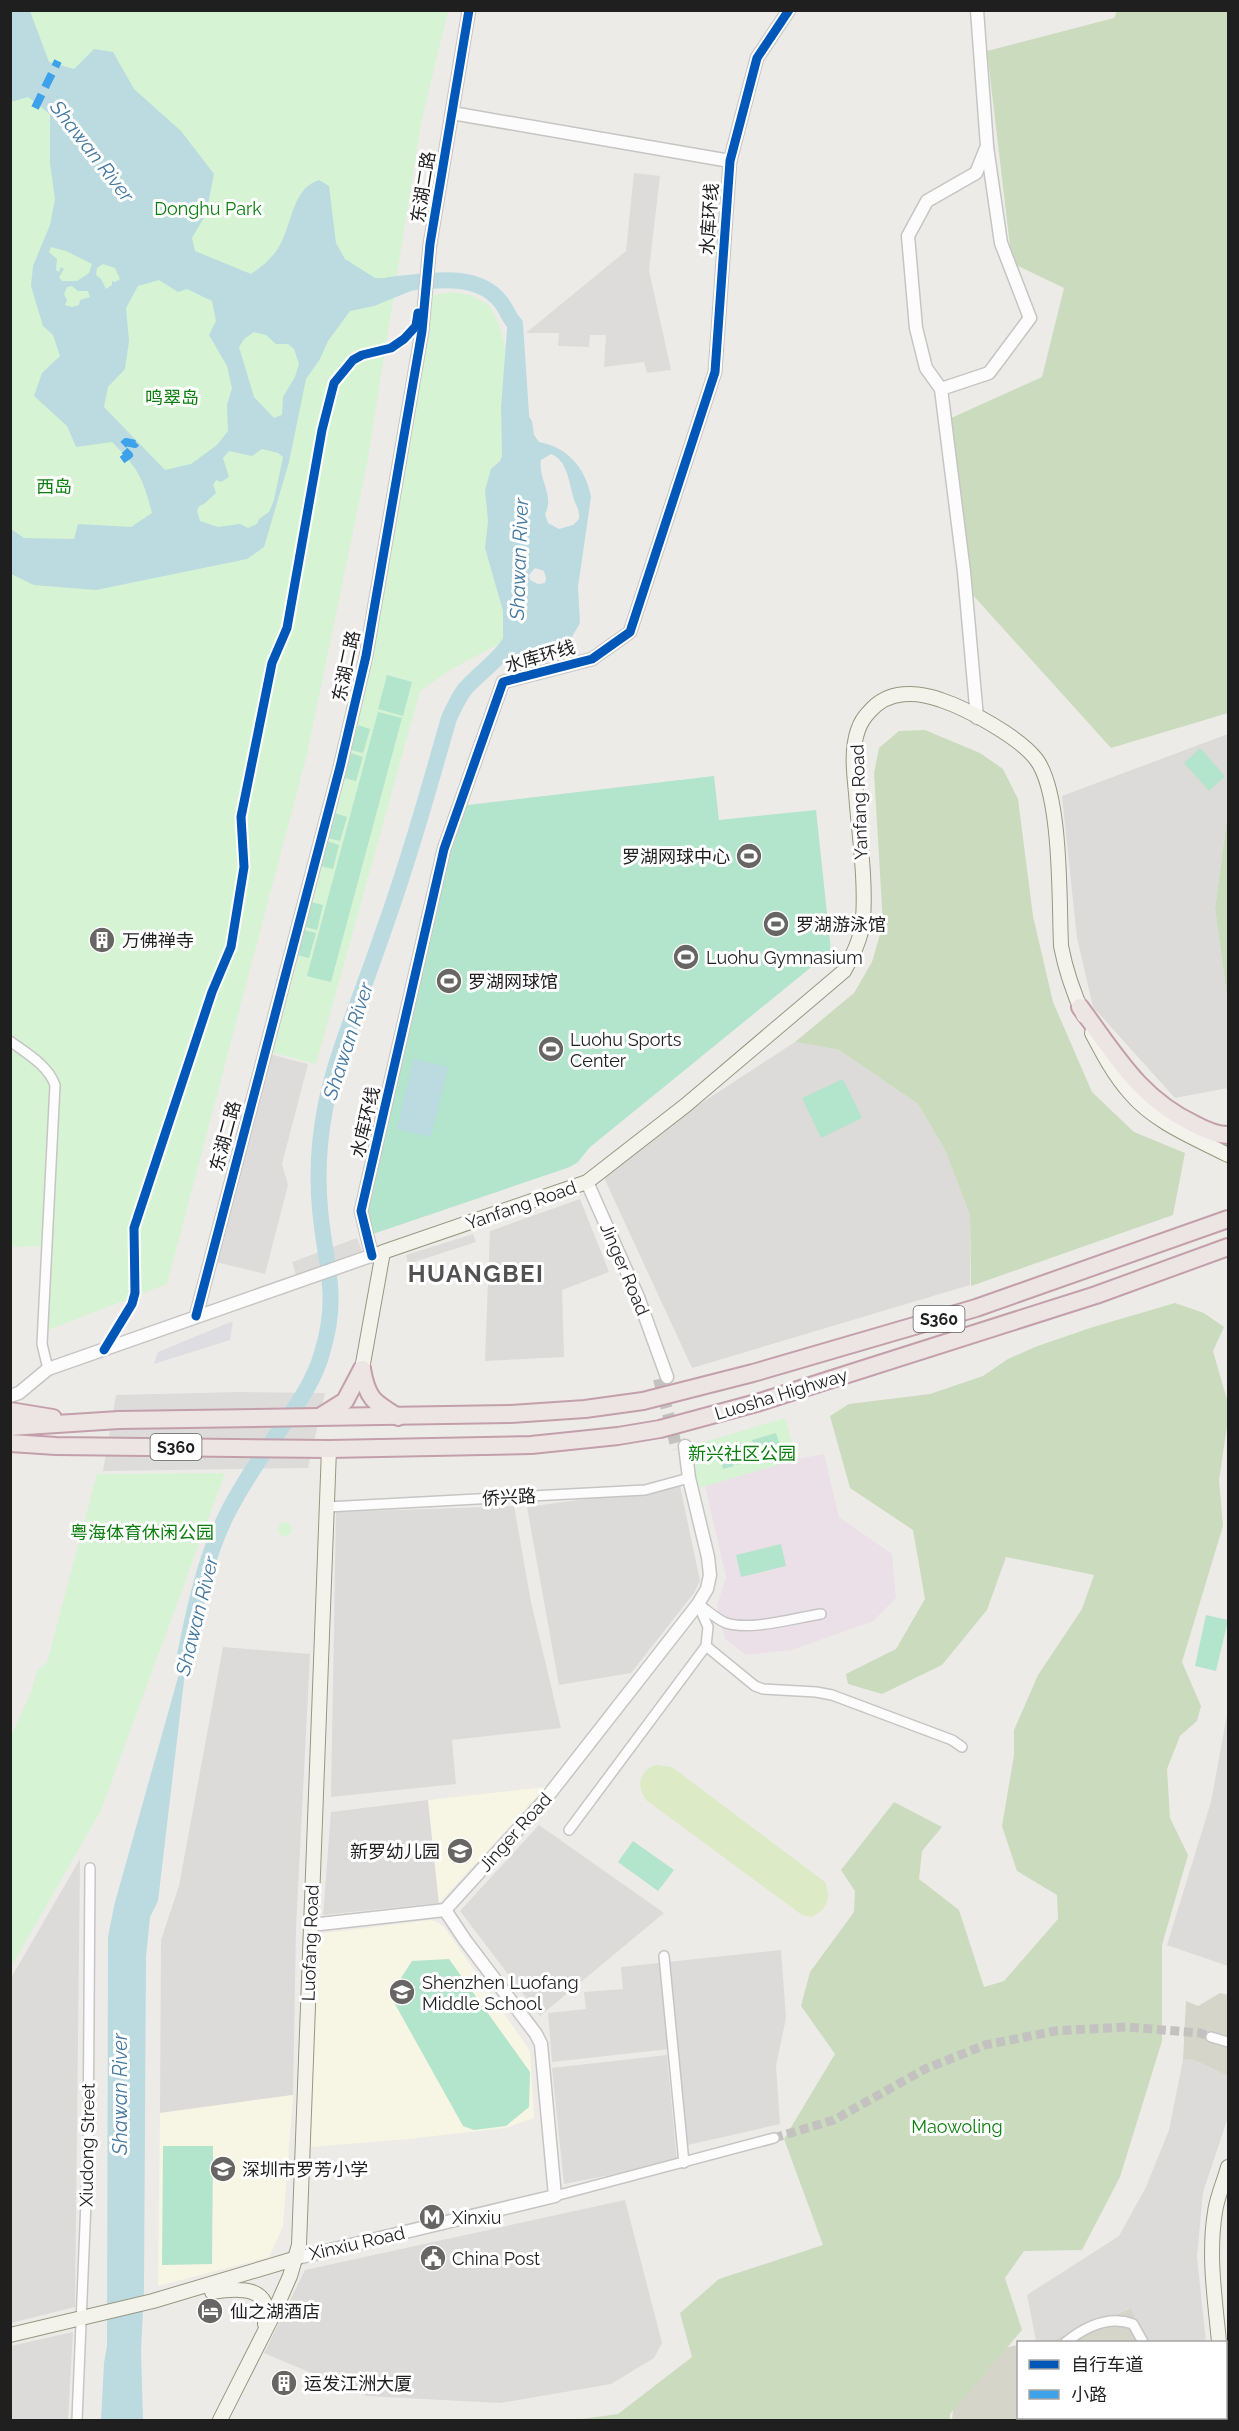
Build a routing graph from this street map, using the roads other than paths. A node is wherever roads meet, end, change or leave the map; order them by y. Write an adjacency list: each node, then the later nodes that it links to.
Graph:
1 (469, 10): 4 (street, 东湖二路)
2 (789, 10): 6 (street, 水库环线)
3 (977, 10): 5 (street)
4 (452, 113): 6 (street); 17 (street, 东湖二路)
5 (987, 146): 7 (street); 7 (street)
6 (730, 161): 16 (street, 水库环线)
7 (940, 389): 8 (street)
8 (977, 718): 9 (main road, Yanfang Road); 13 (main road, Yanfang Road)
9 (1080, 1007): 11 (highway); 12 (main road, Yanfang Road)
10 (10, 1041): 18 (street)
11 (1228, 1135)
12 (1228, 1155)
13 (587, 1182): 16 (main road, Yanfang Road); 20 (street, Jinger Road)
14 (1228, 1219): 23 (highway, Luosha Highway / S360)
15 (1228, 1247): 31 (highway, Luosha Highway / S360)
16 (378, 1254): 17 (street); 19 (main road)
17 (196, 1316): 18 (street)
18 (48, 1369): 21 (street)
19 (363, 1369): 23 (highway); 24 (highway)
20 (663, 1378)
21 (10, 1396)
22 (10, 1411): 26 (highway, S360)
23 (399, 1417): 24 (highway, Luosha Highway / S360)
24 (318, 1418): 26 (highway, S360)
25 (10, 1419): 26 (highway)
26 (74, 1421): 27 (highway)
27 (10, 1427)
28 (10, 1443): 29 (highway, S360)
29 (56, 1446): 31 (highway, S360); 32 (highway)
30 (681, 1448): 33 (street, Jinger Road)
31 (323, 1449): 34 (main road, Luofang Road)
32 (10, 1450)
33 (689, 1478): 34 (street, 侨兴路); 35 (street, Jinger Road)
34 (327, 1507): 42 (main road, Luofang Road)
35 (698, 1604): 36 (street); 37 (street); 41 (street, Jinger Road)
36 (821, 1614)
37 (706, 1646): 38 (street); 39 (street)
38 (962, 1747)
39 (569, 1830)
40 (90, 1868): 52 (street, Xiudong Street)
41 (445, 1910): 42 (street); 49 (street)
42 (311, 1925): 50 (main road, Luofang Road)
43 (664, 1956): 47 (street)
44 (1211, 2037): 45 (street)
45 (1228, 2042)
46 (774, 2138): 47 (street, Xinxiu Road)
47 (684, 2163): 49 (street, Xinxiu Road)
48 (1228, 2167): 57 (main road)
49 (555, 2196): 50 (street, Xinxiu Road)
50 (297, 2258): 51 (main road, Xinxiu Road); 54 (main road, Luofang Road)
51 (158, 2300): 52 (main road, Xinxiu Road); 54 (main road)
52 (82, 2319): 53 (main road, Xinxiu Road); 58 (street, Xiudong Street)
53 (10, 2335)
54 (262, 2336): 59 (main road, Luofang Road)
55 (1069, 2341): 56 (street)
56 (1142, 2341)
57 (1220, 2341)
58 (77, 2421)
59 (220, 2421)

